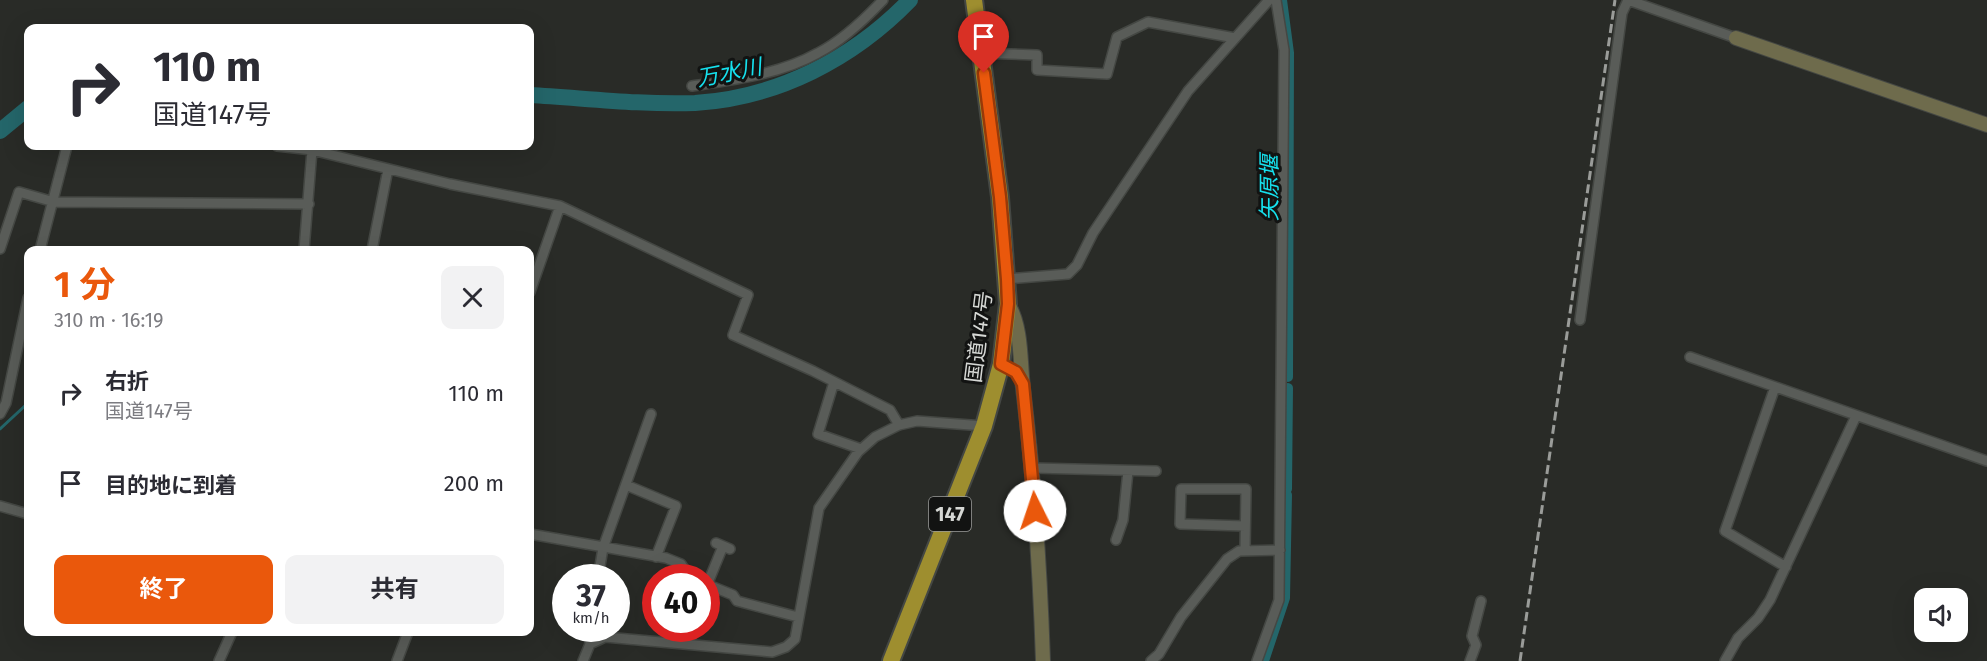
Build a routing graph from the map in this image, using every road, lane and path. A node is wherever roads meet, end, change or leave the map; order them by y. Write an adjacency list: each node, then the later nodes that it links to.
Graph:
1 (883, 0): 9 (street)
2 (975, 0): 8 (highway, 国道147号 / 147)
3 (1269, 0): 6 (street)
4 (1276, 0): 49 (street)
5 (1628, 0): 7 (street); 24 (street)
6 (1235, 38): 8 (street); 21 (street)
7 (1736, 38): 10 (street)
8 (981, 53): 21 (highway, 国道147号 / 147)
9 (692, 86)
10 (1987, 125)
11 (66, 150): 14 (street)
12 (312, 150): 13 (street); 15 (street)
13 (388, 169): 16 (street); 19 (street)
14 (54, 202): 15 (street); 17 (street); 20 (street)
15 (309, 204): 18 (street)
16 (560, 206): 22 (street); 28 (street)
17 (41, 246)
18 (304, 246)
19 (373, 246)
20 (0, 249)
21 (1007, 279): 23 (highway, 国道147号 / 147)
22 (534, 281)
23 (1008, 304): 27 (highway, 国道147号 / 147); 29 (street)
24 (1580, 320)
25 (24, 333): 31 (street)
26 (1690, 357): 30 (street)
27 (1001, 364): 29 (street); 35 (highway, 国道147号 / 147)
28 (834, 382): 34 (street); 36 (street)
29 (1023, 384): 38 (street)
30 (1775, 387): 33 (street); 55 (street)
31 (0, 414)
32 (651, 414): 41 (street)
33 (1856, 416): 37 (street); 55 (street)
34 (899, 425): 35 (street); 36 (street)
35 (984, 426): 65 (highway, 国道147号 / 147)
36 (861, 449): 58 (street)
37 (1987, 461)
38 (1033, 468): 39 (street); 66 (street)
39 (1128, 471): 40 (street); 46 (street)
40 (1156, 471)
41 (626, 485): 48 (street); 51 (street)
42 (0, 507): 43 (street)
43 (24, 513)
44 (1245, 526): 44 (street); 50 (street)
45 (534, 535): 48 (street)
46 (1116, 540)
47 (723, 546): 54 (street)
48 (603, 548): 51 (street); 52 (street)
49 (1281, 550): 50 (street); 68 (street)
50 (1245, 551): 67 (street)
51 (656, 557): 53 (street)
52 (600, 564)
53 (681, 564)
54 (715, 564)
55 (1786, 567): 70 (street)
56 (720, 590): 58 (street)
57 (1481, 601): 69 (street)
58 (798, 617): 61 (street)
59 (230, 636): 62 (street)
60 (406, 636): 63 (street)
61 (590, 644): 64 (street)
62 (221, 660)
63 (397, 661)
64 (583, 661)
65 (891, 661)
66 (1043, 661)
67 (1151, 661)
68 (1257, 661)
69 (1470, 661)
70 (1725, 661)

